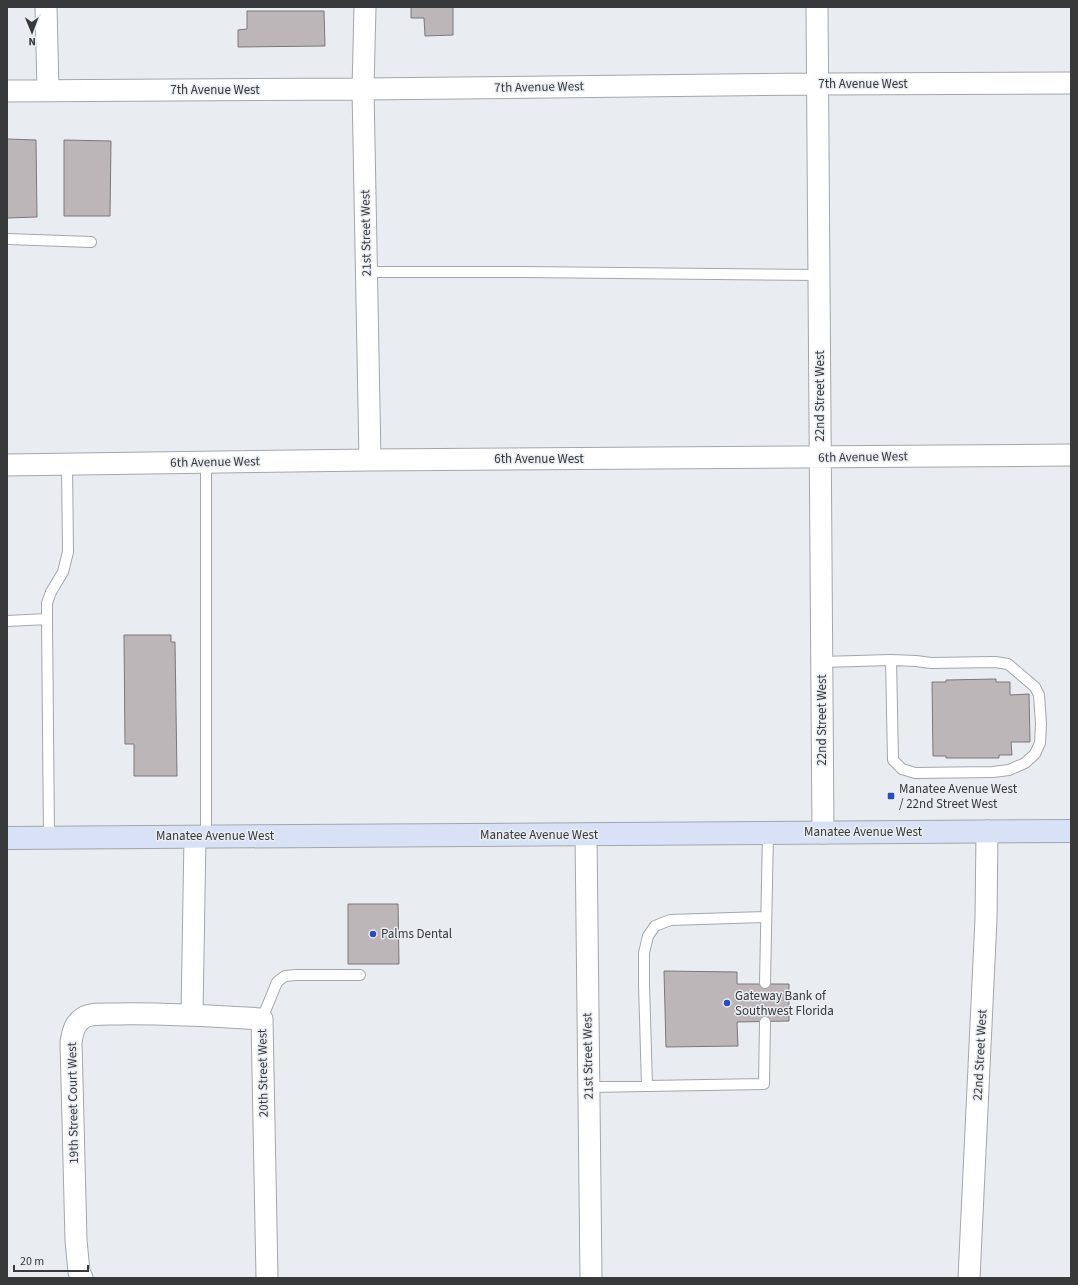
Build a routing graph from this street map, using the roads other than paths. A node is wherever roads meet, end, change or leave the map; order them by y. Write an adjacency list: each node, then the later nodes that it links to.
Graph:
1 (46, 7): 7 (street)
2 (365, 7): 6 (street, 21st Street West)
3 (817, 7): 5 (street, 22nd Street West)
4 (1071, 83): 5 (street, 7th Avenue West)
5 (817, 84): 6 (street, 7th Avenue West); 12 (street, 22nd Street West)
6 (363, 89): 7 (street, 7th Avenue West); 11 (street, 21st Street West)
7 (48, 90): 8 (street, 7th Avenue West)
8 (7, 91)
9 (7, 239): 10 (lane)
10 (91, 242)
11 (367, 272): 12 (lane); 15 (street, 21st Street West)
12 (819, 275): 14 (street, 22nd Street West)
13 (1071, 455): 14 (street, 6th Avenue West)
14 (820, 457): 15 (street, 6th Avenue West); 22 (street, 22nd Street West)
15 (370, 460): 16 (street, 6th Avenue West)
16 (206, 462): 17 (street, 6th Avenue West); 28 (lane)
17 (67, 464): 18 (street, 6th Avenue West); 19 (lane)
18 (7, 465)
19 (47, 619): 20 (lane); 30 (lane)
20 (7, 621)
21 (891, 660): 21 (lane); 22 (lane)
22 (822, 662): 26 (street, 22nd Street West)
23 (987, 831): 24 (main road, Manatee Avenue West); 26 (main road, Manatee Avenue West); 42 (street, 22nd Street West)
24 (1071, 831)
25 (768, 833): 26 (main road, Manatee Avenue West); 27 (main road, Manatee Avenue West); 31 (lane)
26 (823, 833)
27 (586, 834): 28 (main road, Manatee Avenue West); 37 (street, 21st Street West)
28 (200, 837): 30 (main road, Manatee Avenue West); 34 (street)
29 (7, 838): 30 (main road, Manatee Avenue West)
30 (49, 838)
31 (766, 917): 33 (lane); 38 (lane)
32 (360, 975): 35 (lane)
33 (765, 983)
34 (192, 1014): 35 (street, 20th Street West); 39 (street, 19th Street Court West)
35 (262, 1019): 40 (street, 20th Street West)
36 (765, 1022): 38 (lane)
37 (589, 1086): 38 (lane); 41 (street, 21st Street West)
38 (647, 1086)
39 (82, 1278)
40 (267, 1278)
41 (591, 1278)
42 (969, 1278)

